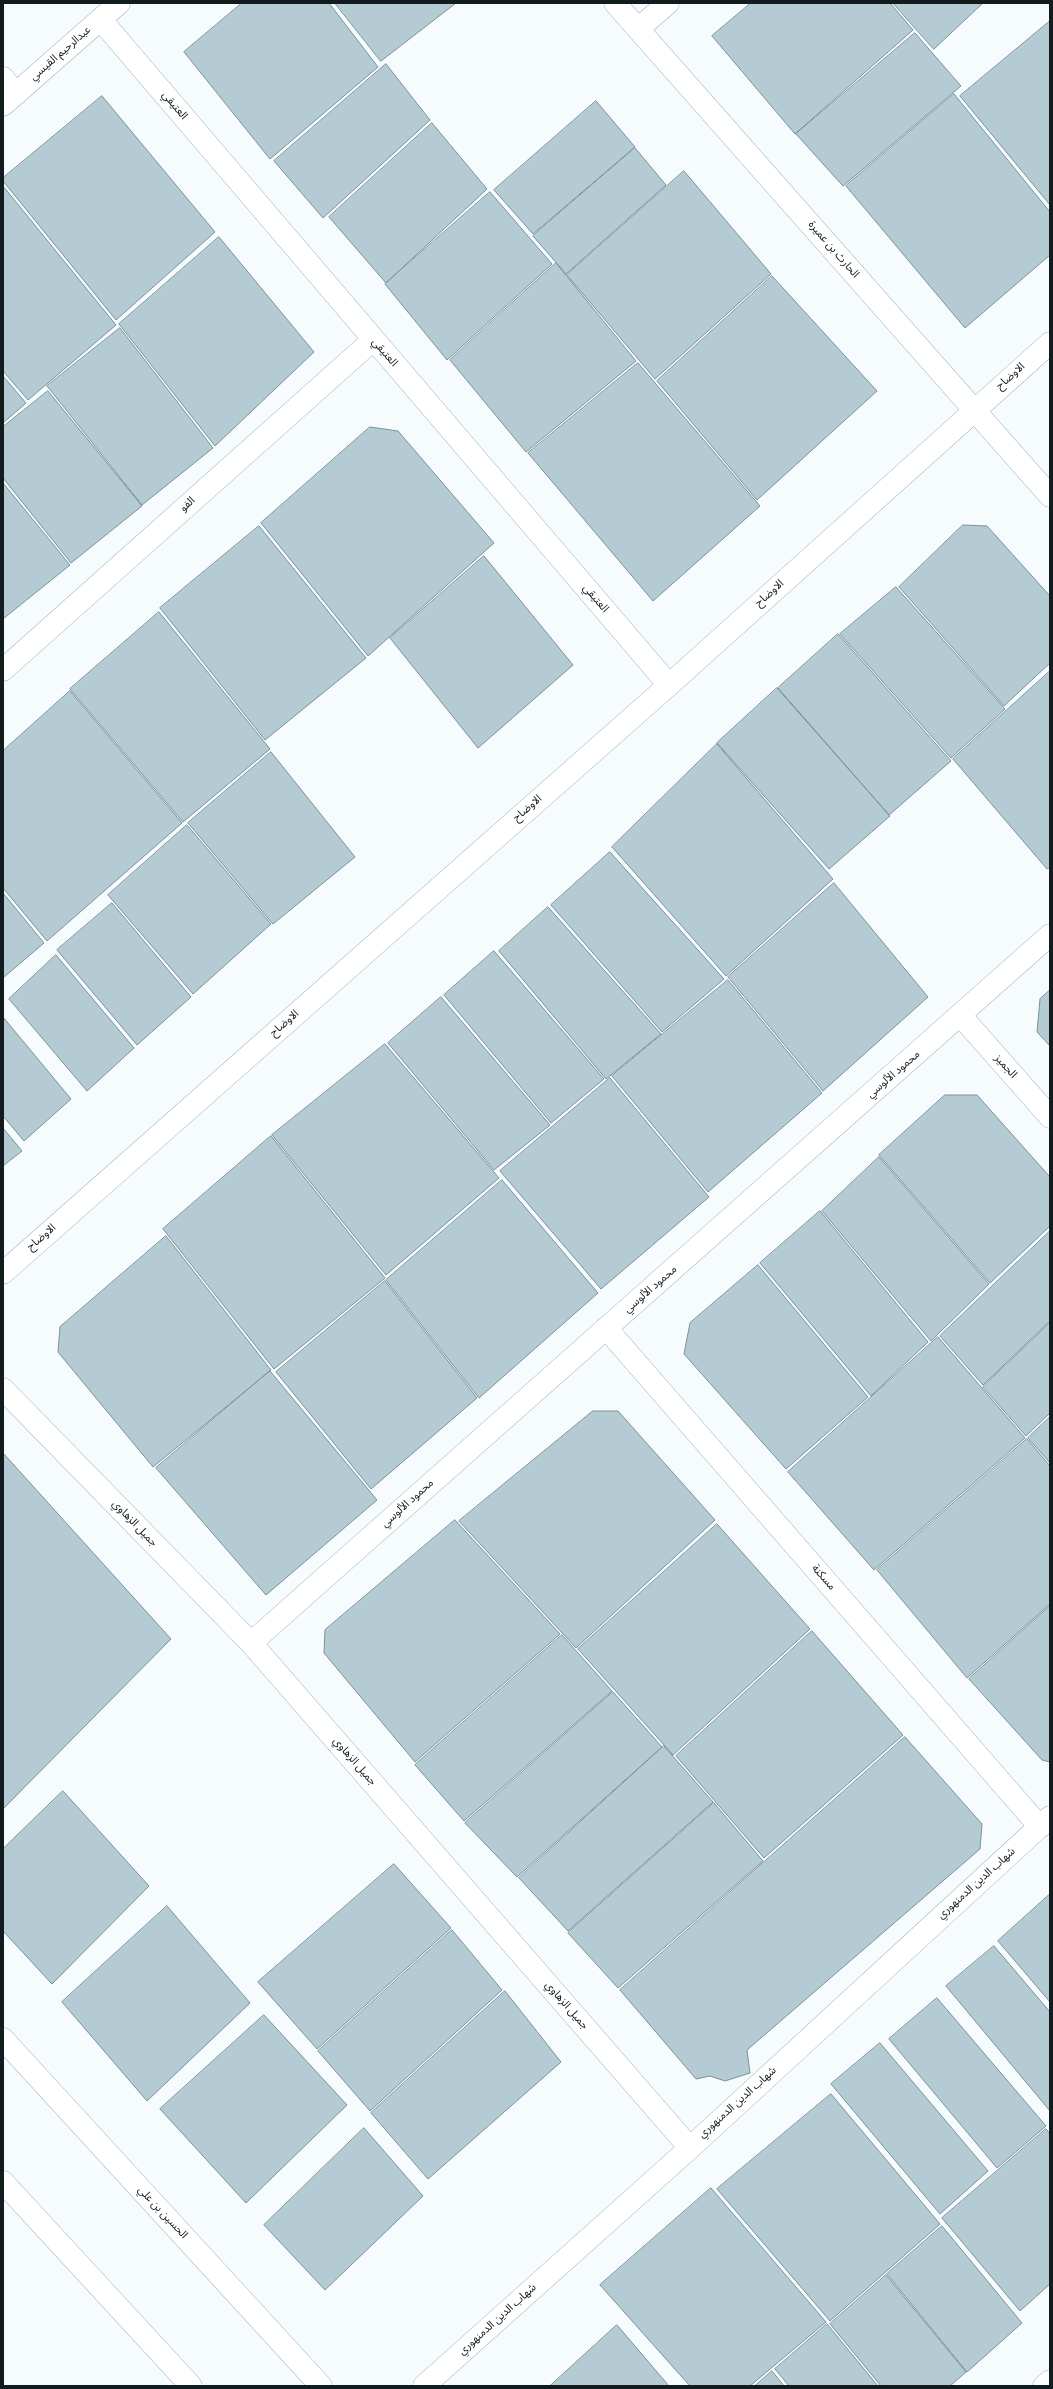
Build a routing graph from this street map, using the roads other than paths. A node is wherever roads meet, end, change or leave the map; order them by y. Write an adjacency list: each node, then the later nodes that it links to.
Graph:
1 (119, 3): 4 (street, عبدالرحيم القيسي)
2 (615, 3): 5 (street, الحارث بن عميرة)
3 (668, 3): 5 (street)
4 (101, 20): 6 (street, عبدالرحيم القيسي); 7 (street, العتيقي)
5 (638, 29): 9 (street, الحارث بن عميرة)
6 (7, 92)
7 (373, 340): 11 (street, الفو); 12 (street, العتيقي)
8 (1050, 342): 9 (street, الاوضاح)
9 (974, 410): 10 (street, الحارث بن عميرة); 12 (street, الاوضاح)
10 (1050, 496)
11 (3, 670)
12 (669, 685): 16 (street, الاوضاح)
13 (1050, 935): 14 (street, محمود الألوسي)
14 (961, 1016): 15 (street, الجميز); 17 (street, محمود الألوسي)
15 (1050, 1117)
16 (3, 1273)
17 (606, 1328): 19 (street, محمود الألوسي); 20 (street, مسكنة)
18 (3, 1389): 19 (street, جميل الزهاوي)
19 (251, 1643): 22 (street, جميل الزهاوي)
20 (1045, 1822): 22 (street, شهاب الدين الدمنهوري)
21 (3, 2039): 26 (street, الحسين بن علي)
22 (690, 2148): 27 (street, شهاب الدين الدمنهوري)
23 (3, 2182): 25 (street)
24 (1050, 2381): 28 (street)
25 (191, 2386)
26 (321, 2386)
27 (424, 2386)
28 (1044, 2386)

